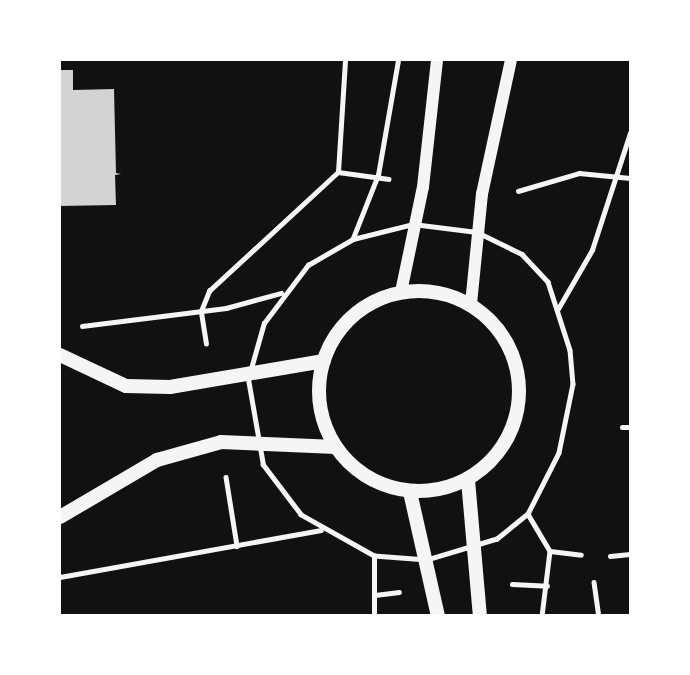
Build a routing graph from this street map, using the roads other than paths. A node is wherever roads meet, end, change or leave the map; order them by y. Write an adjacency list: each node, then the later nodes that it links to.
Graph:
1 (437, 60): 3 (street)
2 (511, 60): 4 (street)
3 (401, 292): 4 (main road); 6 (main road)
4 (471, 304): 10 (main road)
5 (60, 355): 6 (main road)
6 (324, 361): 9 (main road)
7 (622, 427): 8 (lane)
8 (631, 427)
9 (336, 447): 11 (main road); 12 (main road)
10 (468, 480): 11 (main road); 16 (main road)
11 (410, 492): 15 (main road)
12 (60, 517)
13 (631, 554): 14 (lane)
14 (610, 556)
15 (438, 615)
16 (480, 615)

